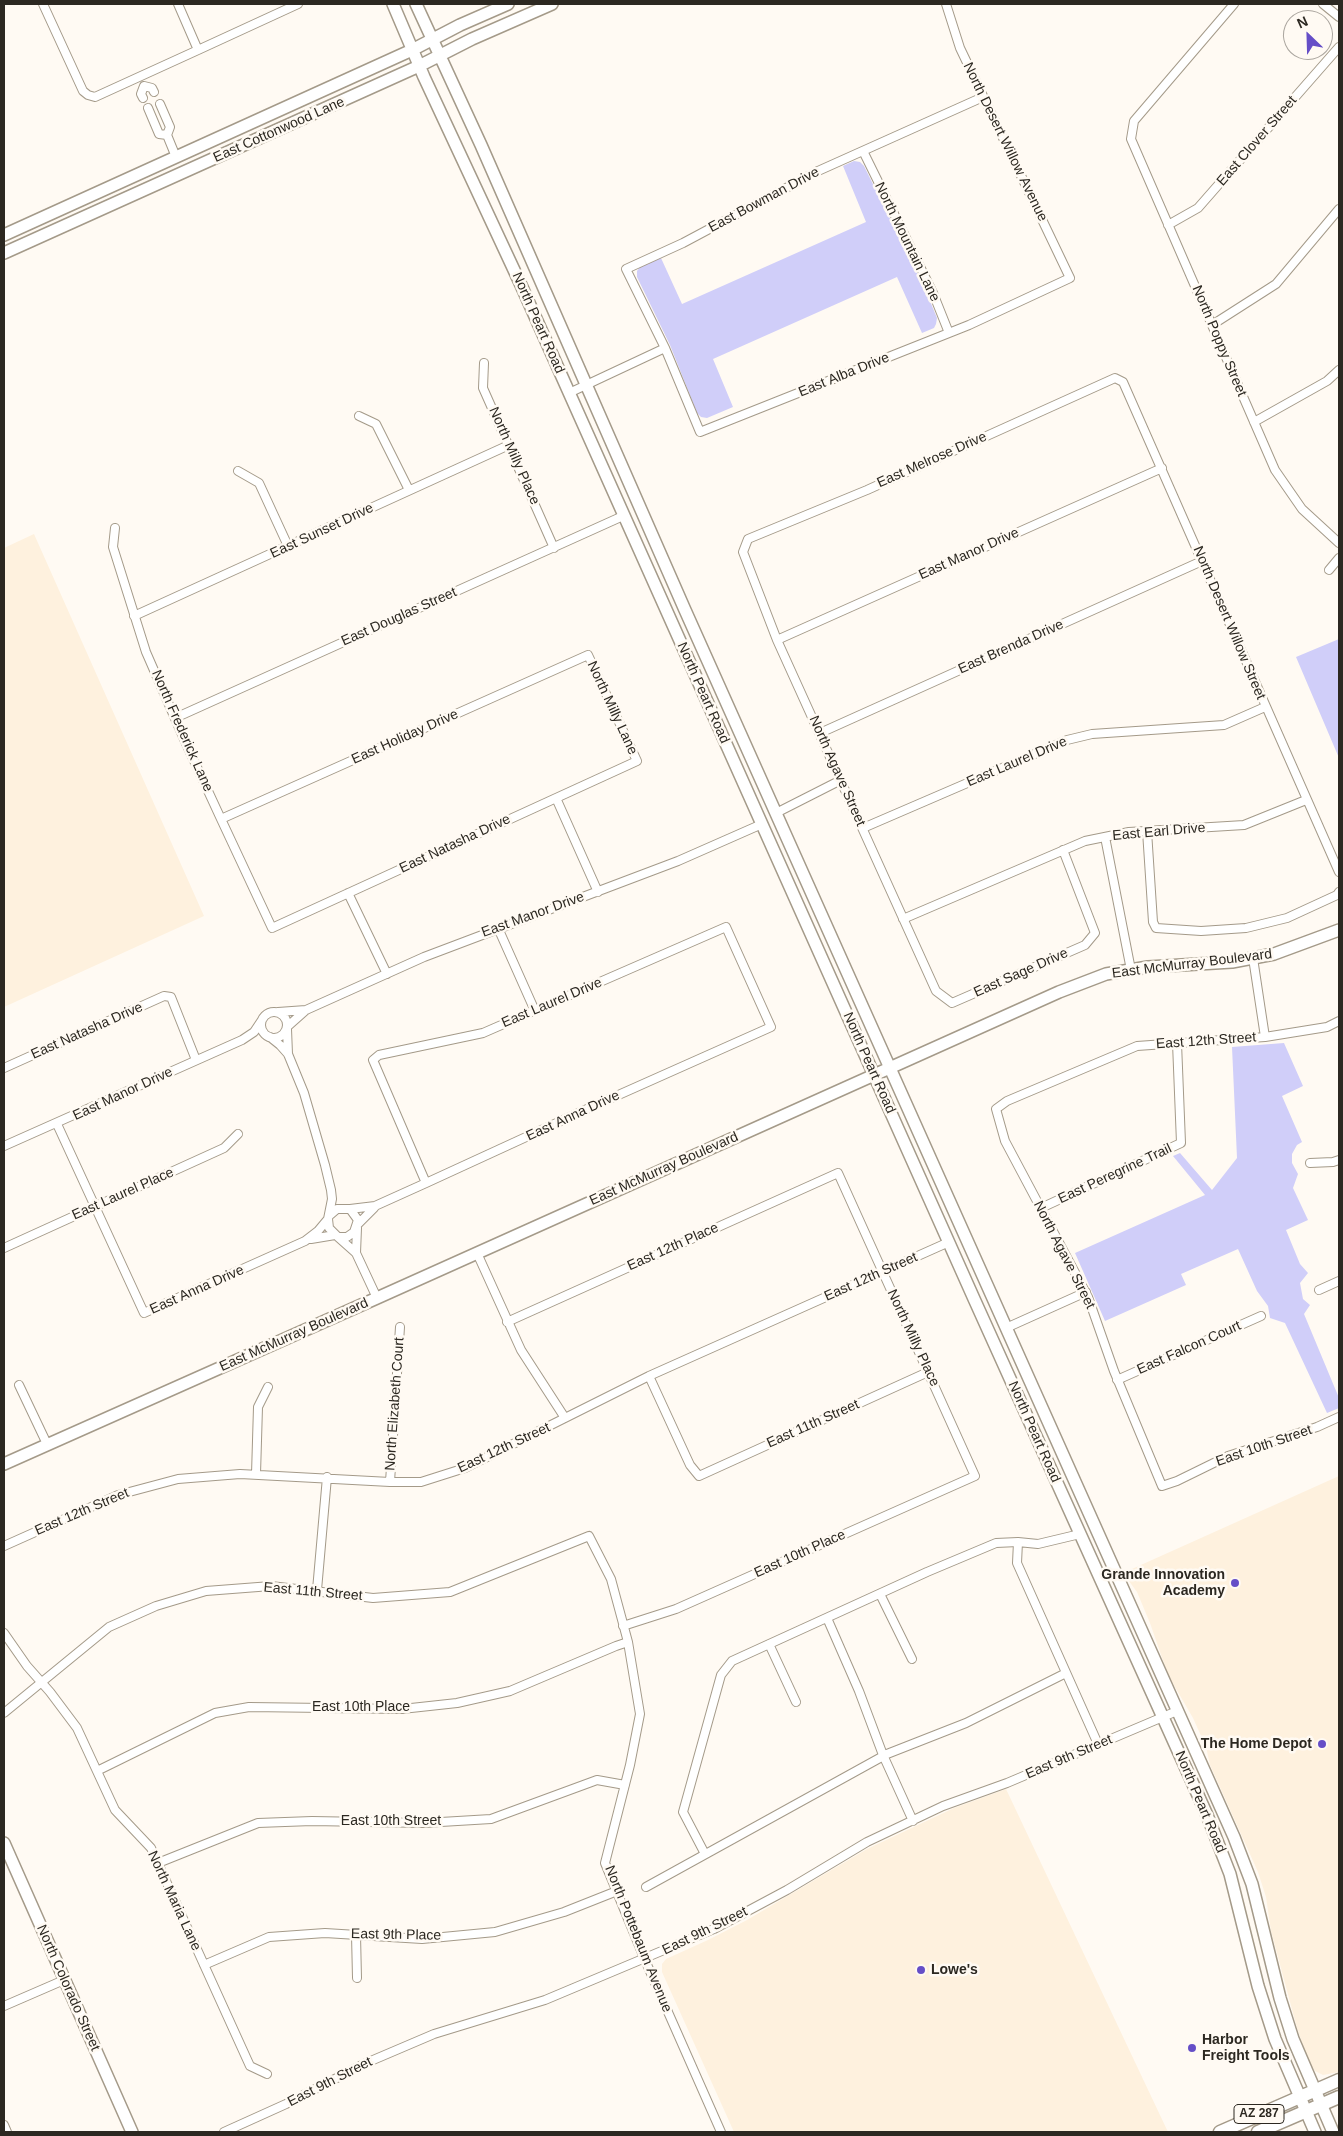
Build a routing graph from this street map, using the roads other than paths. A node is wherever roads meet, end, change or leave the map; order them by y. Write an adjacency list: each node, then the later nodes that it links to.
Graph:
1 (43, 4): 18 (street)
2 (178, 4): 14 (street)
3 (298, 4): 14 (street)
4 (393, 4): 15 (street, North Peart Road)
5 (416, 4): 12 (street, North Peart Road)
6 (508, 4): 12 (street, East Cottonwood Lane)
7 (552, 4): 16 (street, East Cottonwood Lane)
8 (946, 4): 21 (street, North Desert Willow Avenue)
9 (1234, 4): 27 (street, North Poppy Street)
10 (1323, 4): 11 (street)
11 (1339, 17)
12 (432, 40): 15 (street, East Cottonwood Lane); 16 (street, North Peart Road)
13 (1339, 48): 27 (street, East Clover Street)
14 (198, 50): 18 (street)
15 (412, 50): 17 (street, North Peart Road); 25 (street, East Cottonwood Lane)
16 (441, 56): 17 (street, East Cottonwood Lane); 37 (street, North Peart Road)
17 (419, 66): 29 (street, East Cottonwood Lane); 38 (street, North Peart Road)
18 (140, 78): 19 (street)
19 (144, 86): 20 (street); 22 (street)
20 (154, 92)
21 (983, 97): 24 (street, East Bowman Drive); 30 (street, North Desert Willow Avenue)
22 (143, 98)
23 (167, 135): 23 (street); 25 (street)
24 (863, 151): 32 (street, North Mountain Lane); 33 (street, East Bowman Drive)
25 (176, 157): 28 (street, East Cottonwood Lane)
26 (1339, 209): 31 (street)
27 (1168, 225): 31 (street, North Poppy Street)
28 (4, 236)
29 (4, 253)
30 (1070, 278): 32 (street, East Alba Drive)
31 (1212, 325): 40 (street, North Poppy Street)
32 (949, 333): 33 (street, East Alba Drive)
33 (665, 348): 37 (street)
34 (484, 363): 41 (street, North Milly Place)
35 (1339, 370): 40 (street)
36 (1115, 378): 42 (street, North Desert Willow Street); 48 (street, East Melrose Drive)
37 (585, 385): 38 (street); 64 (street, North Peart Road)
38 (569, 393): 45 (street, North Peart Road)
39 (359, 416): 44 (street)
40 (1254, 422): 47 (street, North Poppy Street)
41 (509, 445): 44 (street, East Sunset Drive); 50 (street, North Milly Place)
42 (1162, 468): 52 (street, North Desert Willow Street); 55 (street, East Manor Drive)
43 (238, 471): 49 (street)
44 (409, 490): 49 (street, East Sunset Drive)
45 (623, 516): 50 (street, East Douglas Street); 66 (street, North Peart Road)
46 (115, 528): 54 (street, North Frederick Lane)
47 (1337, 538)
48 (748, 539): 55 (street, North Agave Street)
49 (288, 546): 54 (street, East Sunset Drive)
50 (554, 548): 58 (street, East Douglas Street)
51 (1339, 558): 53 (street)
52 (1202, 560): 57 (street, North Desert Willow Street); 59 (street, East Brenda Drive)
53 (1329, 570)
54 (134, 616): 58 (street, North Frederick Lane)
55 (777, 640): 59 (street, North Agave Street)
56 (588, 655): 60 (street, North Milly Lane); 65 (street, East Holiday Drive)
57 (1265, 707): 63 (street, North Desert Willow Street); 67 (street, East Laurel Drive)
58 (175, 718): 65 (street, North Frederick Lane)
59 (820, 733): 61 (street, North Agave Street)
60 (637, 761): 62 (street, East Natasha Drive)
61 (841, 780): 64 (street); 67 (street, North Agave Street)
62 (556, 798): 72 (street); 74 (street, East Natasha Drive)
63 (1306, 800): 68 (street, East Earl Drive); 71 (street, North Desert Willow Street)
64 (776, 813): 97 (street, North Peart Road)
65 (221, 819): 76 (street, North Frederick Lane)
66 (762, 824): 72 (street, East Manor Drive); 98 (street, North Peart Road)
67 (863, 828): 75 (street, North Agave Street)
68 (1147, 831): 69 (street, East Earl Drive); 73 (street)
69 (1105, 837): 70 (street, East Earl Drive); 80 (street)
70 (1063, 850): 75 (street, East Earl Drive); 82 (street, East Sage Drive)
71 (1339, 872)
72 (598, 892): 77 (street, East Manor Drive)
73 (1339, 892)
74 (348, 893): 76 (street, East Natasha Drive); 81 (street)
75 (903, 919): 82 (street, North Agave Street)
76 (272, 928)
77 (498, 928): 81 (street, East Manor Drive); 84 (street)
78 (1339, 930): 79 (street, East McMurray Boulevard)
79 (1252, 958): 80 (street, East McMurray Boulevard); 91 (street)
80 (1130, 970): 97 (street, East McMurray Boulevard)
81 (387, 974): 83 (street, East Manor Drive)
82 (945, 998)
83 (306, 1010): 85 (street, East Manor Drive); 88 (street, East Manor Drive)
84 (535, 1011): 89 (street, East Laurel Drive); 106 (street, East Laurel Drive)
85 (278, 1012): 86 (street); 88 (street)
86 (262, 1020): 90 (street); 92 (street, East Manor Drive)
87 (1339, 1022): 91 (street, East 12th Street)
88 (288, 1027): 90 (street); 94 (street)
89 (771, 1027): 106 (street, East Anna Drive)
90 (269, 1037): 92 (street, East Manor Drive); 94 (street)
91 (1265, 1037): 93 (street, East 12th Street)
92 (242, 1040): 95 (street, East Manor Drive)
93 (1177, 1043): 99 (street, East 12th Street); 110 (street, East Peregrine Trail)
94 (288, 1054): 107 (street)
95 (196, 1060): 96 (street, East Natasha Drive); 100 (street, East Manor Drive)
96 (4, 1068)
97 (890, 1069): 98 (street, East McMurray Boulevard); 128 (street, North Peart Road)
98 (875, 1076): 116 (street, North Peart Road); 119 (street, East McMurray Boulevard)
99 (996, 1109): 110 (street, North Agave Street)
100 (56, 1124): 102 (street, East Manor Drive); 108 (street)
101 (238, 1134): 108 (street, East Laurel Place)
102 (4, 1146)
103 (1339, 1160): 104 (street)
104 (1310, 1163)
105 (838, 1173): 120 (street, North Milly Place); 126 (street, East 12th Place)
106 (426, 1184): 109 (street, East Anna Drive)
107 (331, 1190): 111 (street); 112 (street)
108 (94, 1206): 115 (street, East Anna Drive); 117 (street, East Laurel Place)
109 (376, 1206): 111 (street, East Anna Drive); 113 (street, East Anna Drive)
110 (1041, 1208): 123 (street, North Agave Street)
111 (348, 1209): 112 (street); 113 (street)
112 (329, 1217): 114 (street); 115 (street, East Anna Drive)
113 (357, 1226): 114 (street); 118 (street)
114 (337, 1236): 115 (street, East Anna Drive); 118 (street)
115 (305, 1241)
116 (949, 1242): 120 (street, East 12th Street); 143 (street, North Peart Road)
117 (4, 1248)
118 (356, 1253): 124 (street)
119 (477, 1253): 124 (street, East McMurray Boulevard); 126 (street)
120 (882, 1272): 129 (street, North Milly Place); 130 (street, East 12th Street)
121 (1339, 1281): 122 (street)
122 (1319, 1290)
123 (1086, 1292): 128 (street); 131 (street, North Agave Street)
124 (377, 1298): 136 (street, East McMurray Boulevard)
125 (1261, 1316): 131 (street, East Falcon Court)
126 (507, 1322): 135 (street)
127 (400, 1327): 141 (street, North Elizabeth Court)
128 (1006, 1328): 158 (street, North Peart Road)
129 (928, 1372): 130 (street, East 11th Street); 139 (street, North Milly Place)
130 (649, 1376): 135 (street, East 12th Street)
131 (1118, 1380): 142 (street, North Agave Street)
132 (19, 1385): 136 (street)
133 (268, 1387): 138 (street)
134 (1339, 1417): 142 (street, East 10th Street)
135 (565, 1418): 141 (street, East 12th Street)
136 (47, 1444): 137 (street, East McMurray Boulevard)
137 (4, 1464)
138 (256, 1474): 140 (street, East 12th Street); 146 (street, East 12th Street)
139 (975, 1476): 150 (street, East 10th Place)
140 (327, 1478): 141 (street, East 12th Street); 147 (street)
141 (390, 1482)
142 (1162, 1486)
143 (1080, 1534): 145 (street); 160 (street, North Peart Road)
144 (589, 1536): 147 (street, East 11th Street); 150 (street, North Pottebaum Avenue)
145 (1018, 1542): 148 (street); 155 (street)
146 (4, 1546)
147 (317, 1590): 156 (street, East 11th Street)
148 (880, 1594): 149 (street); 154 (street)
149 (827, 1618): 153 (street); 162 (street)
150 (623, 1626): 152 (street, North Pottebaum Avenue)
151 (4, 1633): 156 (street, North Maria Lane)
152 (628, 1642): 163 (street, East 10th Place); 164 (street, North Pottebaum Avenue)
153 (769, 1644): 157 (street); 167 (street)
154 (912, 1659)
155 (1066, 1673): 161 (street); 162 (street)
156 (41, 1681): 159 (street, East 11th Street); 163 (street, North Maria Lane)
157 (796, 1702)
158 (1177, 1710): 160 (street, East 9th Street); 179 (street, North Peart Road)
159 (4, 1713)
160 (1163, 1717): 161 (street, East 9th Street); 181 (street, North Peart Road)
161 (1098, 1744): 165 (street, East 9th Street)
162 (883, 1755): 165 (street); 167 (street)
163 (97, 1771): 168 (street, North Maria Lane)
164 (625, 1785): 168 (street, East 10th Street); 170 (street, North Pottebaum Avenue)
165 (913, 1820): 172 (street, East 9th Street)
166 (4, 1843): 175 (street, North Colorado Street)
167 (705, 1854): 169 (street)
168 (158, 1863): 173 (street, North Maria Lane)
169 (646, 1887)
170 (617, 1891): 171 (street, East 9th Place); 172 (street, North Pottebaum Avenue)
171 (356, 1935): 173 (street, East 9th Place); 174 (street)
172 (645, 1960): 187 (street, East 9th Street); 188 (street, North Pottebaum Avenue)
173 (204, 1965): 177 (street, North Maria Lane)
174 (356, 1978)
175 (64, 1980): 176 (street); 186 (street, North Colorado Street)
176 (4, 2006)
177 (267, 2074)
178 (1339, 2080): 179 (main road, AZ 287)
179 (1315, 2091): 181 (main road, AZ 287); 182 (street, North Peart Road)
180 (1339, 2097): 182 (main road, AZ 287)
181 (1299, 2098): 183 (street, North Peart Road); 189 (main road, AZ 287)
182 (1322, 2105): 183 (main road, AZ 287); 192 (street, North Peart Road)
183 (1306, 2112): 190 (main road, AZ 287); 191 (street, North Peart Road)
184 (4, 2125): 185 (street)
185 (7, 2132)
186 (132, 2132)
187 (224, 2132)
188 (722, 2132)
189 (1220, 2132)
190 (1258, 2132)
191 (1315, 2132)
192 (1334, 2132)

